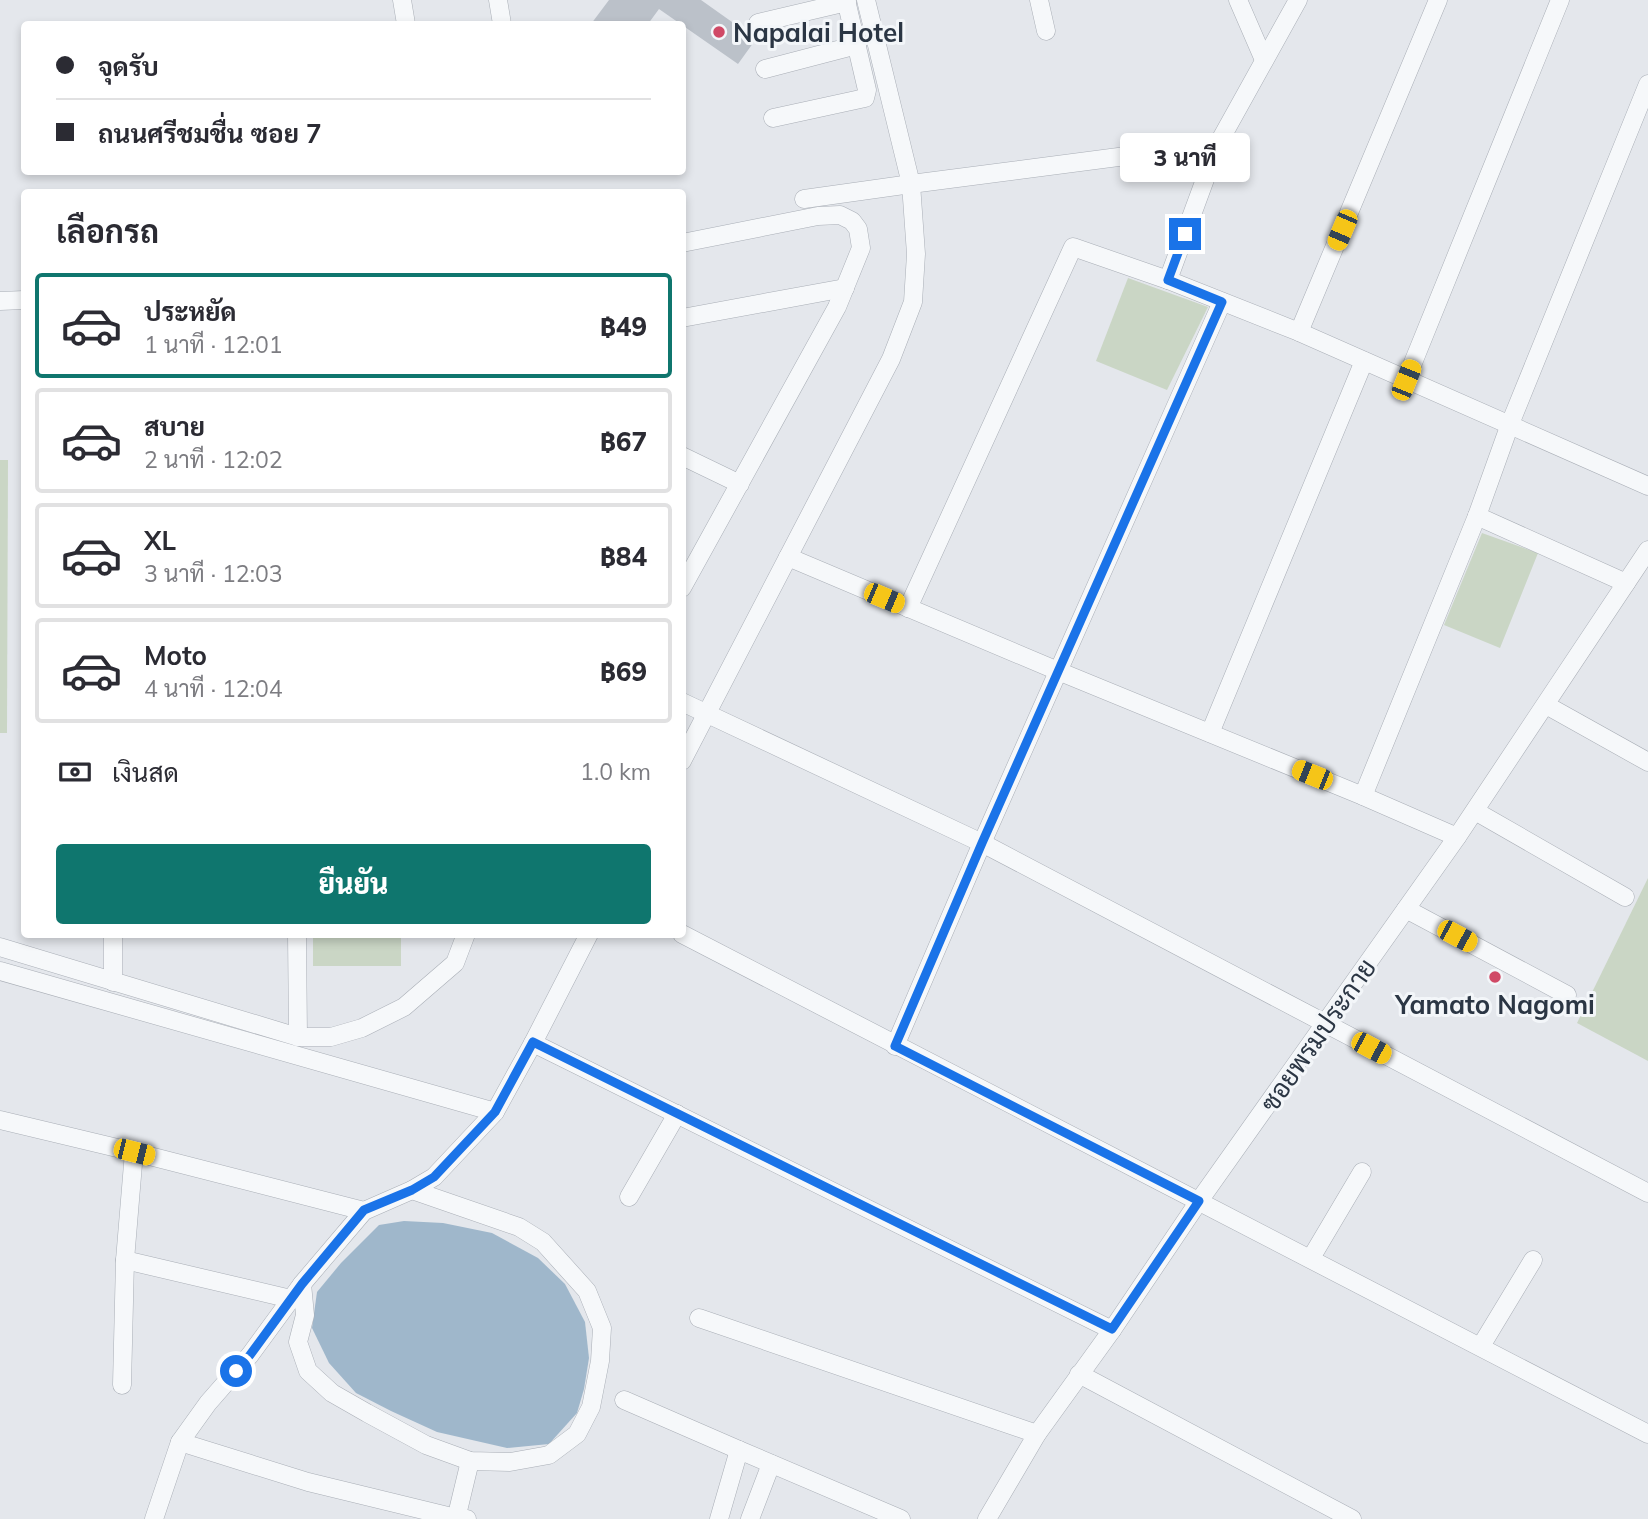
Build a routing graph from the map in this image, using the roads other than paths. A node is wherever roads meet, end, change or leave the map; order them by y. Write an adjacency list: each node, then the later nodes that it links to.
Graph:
1 (402, 0): 10 (street)
2 (498, 0): 11 (street)
3 (866, 0): 20 (street)
4 (1039, 0): 13 (street)
5 (1238, 0): 15 (street)
6 (1297, 0): 15 (street)
7 (1438, 0): 29 (street)
8 (1560, 0): 31 (street)
9 (846, 1): 12 (street); 14 (street)
10 (406, 21)
11 (502, 21)
12 (758, 23)
13 (1046, 31)
14 (857, 45): 16 (street); 18 (street)
15 (1264, 60): 19 (street)
16 (765, 69)
17 (1648, 84): 32 (street)
18 (773, 118)
19 (1218, 144): 20 (street); 23 (street)
20 (911, 184): 21 (street); 38 (street)
21 (804, 199)
22 (686, 242): 24 (street)
23 (1168, 280): 27 (street); 41 (street)
24 (845, 288): 28 (street); 34 (street)
25 (21, 300): 26 (street)
26 (0, 301)
27 (1222, 302): 29 (street); 42 (street)
28 (686, 317)
29 (1298, 332): 30 (street)
30 (1364, 361): 31 (street); 46 (street)
31 (1406, 380): 32 (street)
32 (1510, 424): 35 (street); 36 (street)
33 (686, 458): 34 (street)
34 (740, 484): 39 (street)
35 (1648, 486)
36 (1477, 516): 40 (street); 49 (street)
37 (1648, 550): 40 (street, ซอยพรมประกาย)
38 (788, 557): 41 (street); 45 (street)
39 (686, 580)
40 (1626, 583): 44 (street, ซอยพรมประกาย)
41 (908, 608): 42 (street)
42 (1058, 671): 46 (street); 52 (street)
43 (686, 704): 45 (street)
44 (1545, 705): 48 (street); 50 (street, ซอยพรมประกาย)
45 (709, 713): 47 (street); 52 (street)
46 (1210, 733): 49 (street)
47 (686, 754)
48 (1648, 762)
49 (1363, 796): 51 (street)
50 (1475, 811): 51 (street, ซอยพรมประกาย); 53 (street)
51 (1457, 837): 54 (street, ซอยพรมประกาย)
52 (982, 843): 64 (street); 67 (street)
53 (1625, 897)
54 (1406, 909): 63 (street); 64 (street, ซอยพรมประกาย)
55 (686, 936): 67 (street)
56 (113, 938): 62 (street)
57 (297, 938): 65 (street)
58 (464, 938): 65 (street)
59 (587, 938): 66 (street)
60 (0, 947): 62 (street)
61 (0, 971): 68 (street)
62 (113, 982): 65 (street)
63 (1567, 995)
64 (1325, 1024): 74 (street); 76 (street, ซอยพรมประกาย)
65 (298, 1037)
66 (533, 1042): 68 (street); 69 (street)
67 (895, 1046): 76 (street)
68 (495, 1112): 73 (street)
69 (677, 1114): 75 (street); 84 (street)
70 (0, 1120): 71 (street)
71 (134, 1152): 77 (street); 79 (street)
72 (1362, 1172): 78 (street)
73 (412, 1190): 77 (street); 93 (street)
74 (1648, 1193)
75 (629, 1198)
76 (1199, 1201): 78 (street); 84 (street, ซอยพรมประกาย)
77 (364, 1210): 81 (street)
78 (1311, 1258): 85 (street)
79 (125, 1259): 82 (street); 87 (street)
80 (1533, 1260): 85 (street)
81 (302, 1284): 82 (street); 93 (street)
82 (291, 1299): 91 (street)
83 (699, 1318): 89 (street)
84 (1112, 1329): 86 (street, ซอยพรมประกาย)
85 (1481, 1346): 90 (street)
86 (1079, 1374): 89 (street, ซอยพรมประกาย); 101 (street)
87 (122, 1385)
88 (624, 1400): 92 (street)
89 (1037, 1434): 100 (street, ซอยพรมประกาย)
90 (1648, 1434)
91 (180, 1442): 95 (street); 96 (street)
92 (739, 1450): 94 (street); 97 (street)
93 (470, 1461): 96 (street)
94 (771, 1464): 98 (street); 99 (street)
95 (155, 1519)
96 (460, 1519)
97 (719, 1519)
98 (750, 1519)
99 (901, 1519)
100 (987, 1519)
101 (1352, 1519)

